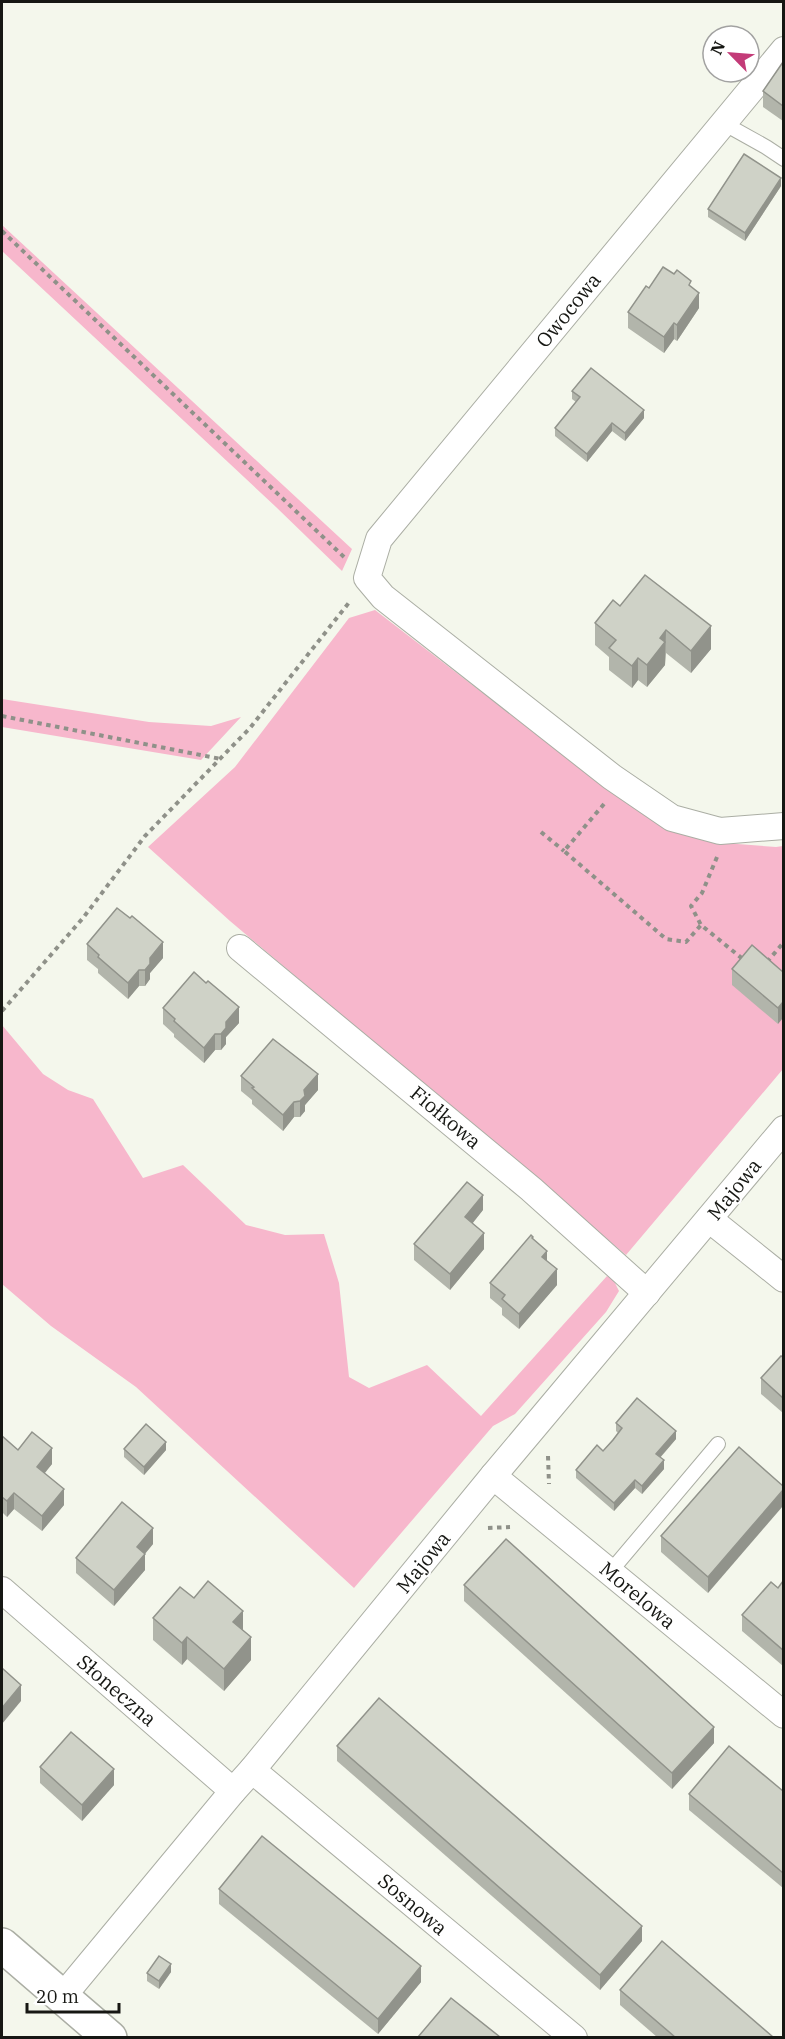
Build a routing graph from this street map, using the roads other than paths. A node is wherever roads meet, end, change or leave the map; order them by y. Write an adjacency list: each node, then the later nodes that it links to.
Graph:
1 (783, 50): 2 (street, Owocowa)
2 (723, 123): 3 (lane); 4 (street, Owocowa)
3 (783, 159)
4 (783, 826)
5 (240, 948): 9 (street, Fiołkowa)
6 (783, 1129): 7 (street, Majowa)
7 (710, 1219): 8 (street); 9 (street, Majowa)
8 (783, 1279)
9 (647, 1293): 11 (street, Majowa)
10 (718, 1444): 12 (lane)
11 (493, 1476): 12 (street, Morelowa); 15 (street, Majowa)
12 (610, 1572): 14 (street, Morelowa)
13 (2, 1590): 16 (street, Słoneczna)
14 (783, 1715)
15 (252, 1770): 16 (street, Majowa); 20 (street, Sosnowa)
16 (233, 1791): 18 (street, Majowa)
17 (2, 1945): 18 (street)
18 (63, 1996): 19 (street)
19 (111, 2037)
20 (574, 2037)

